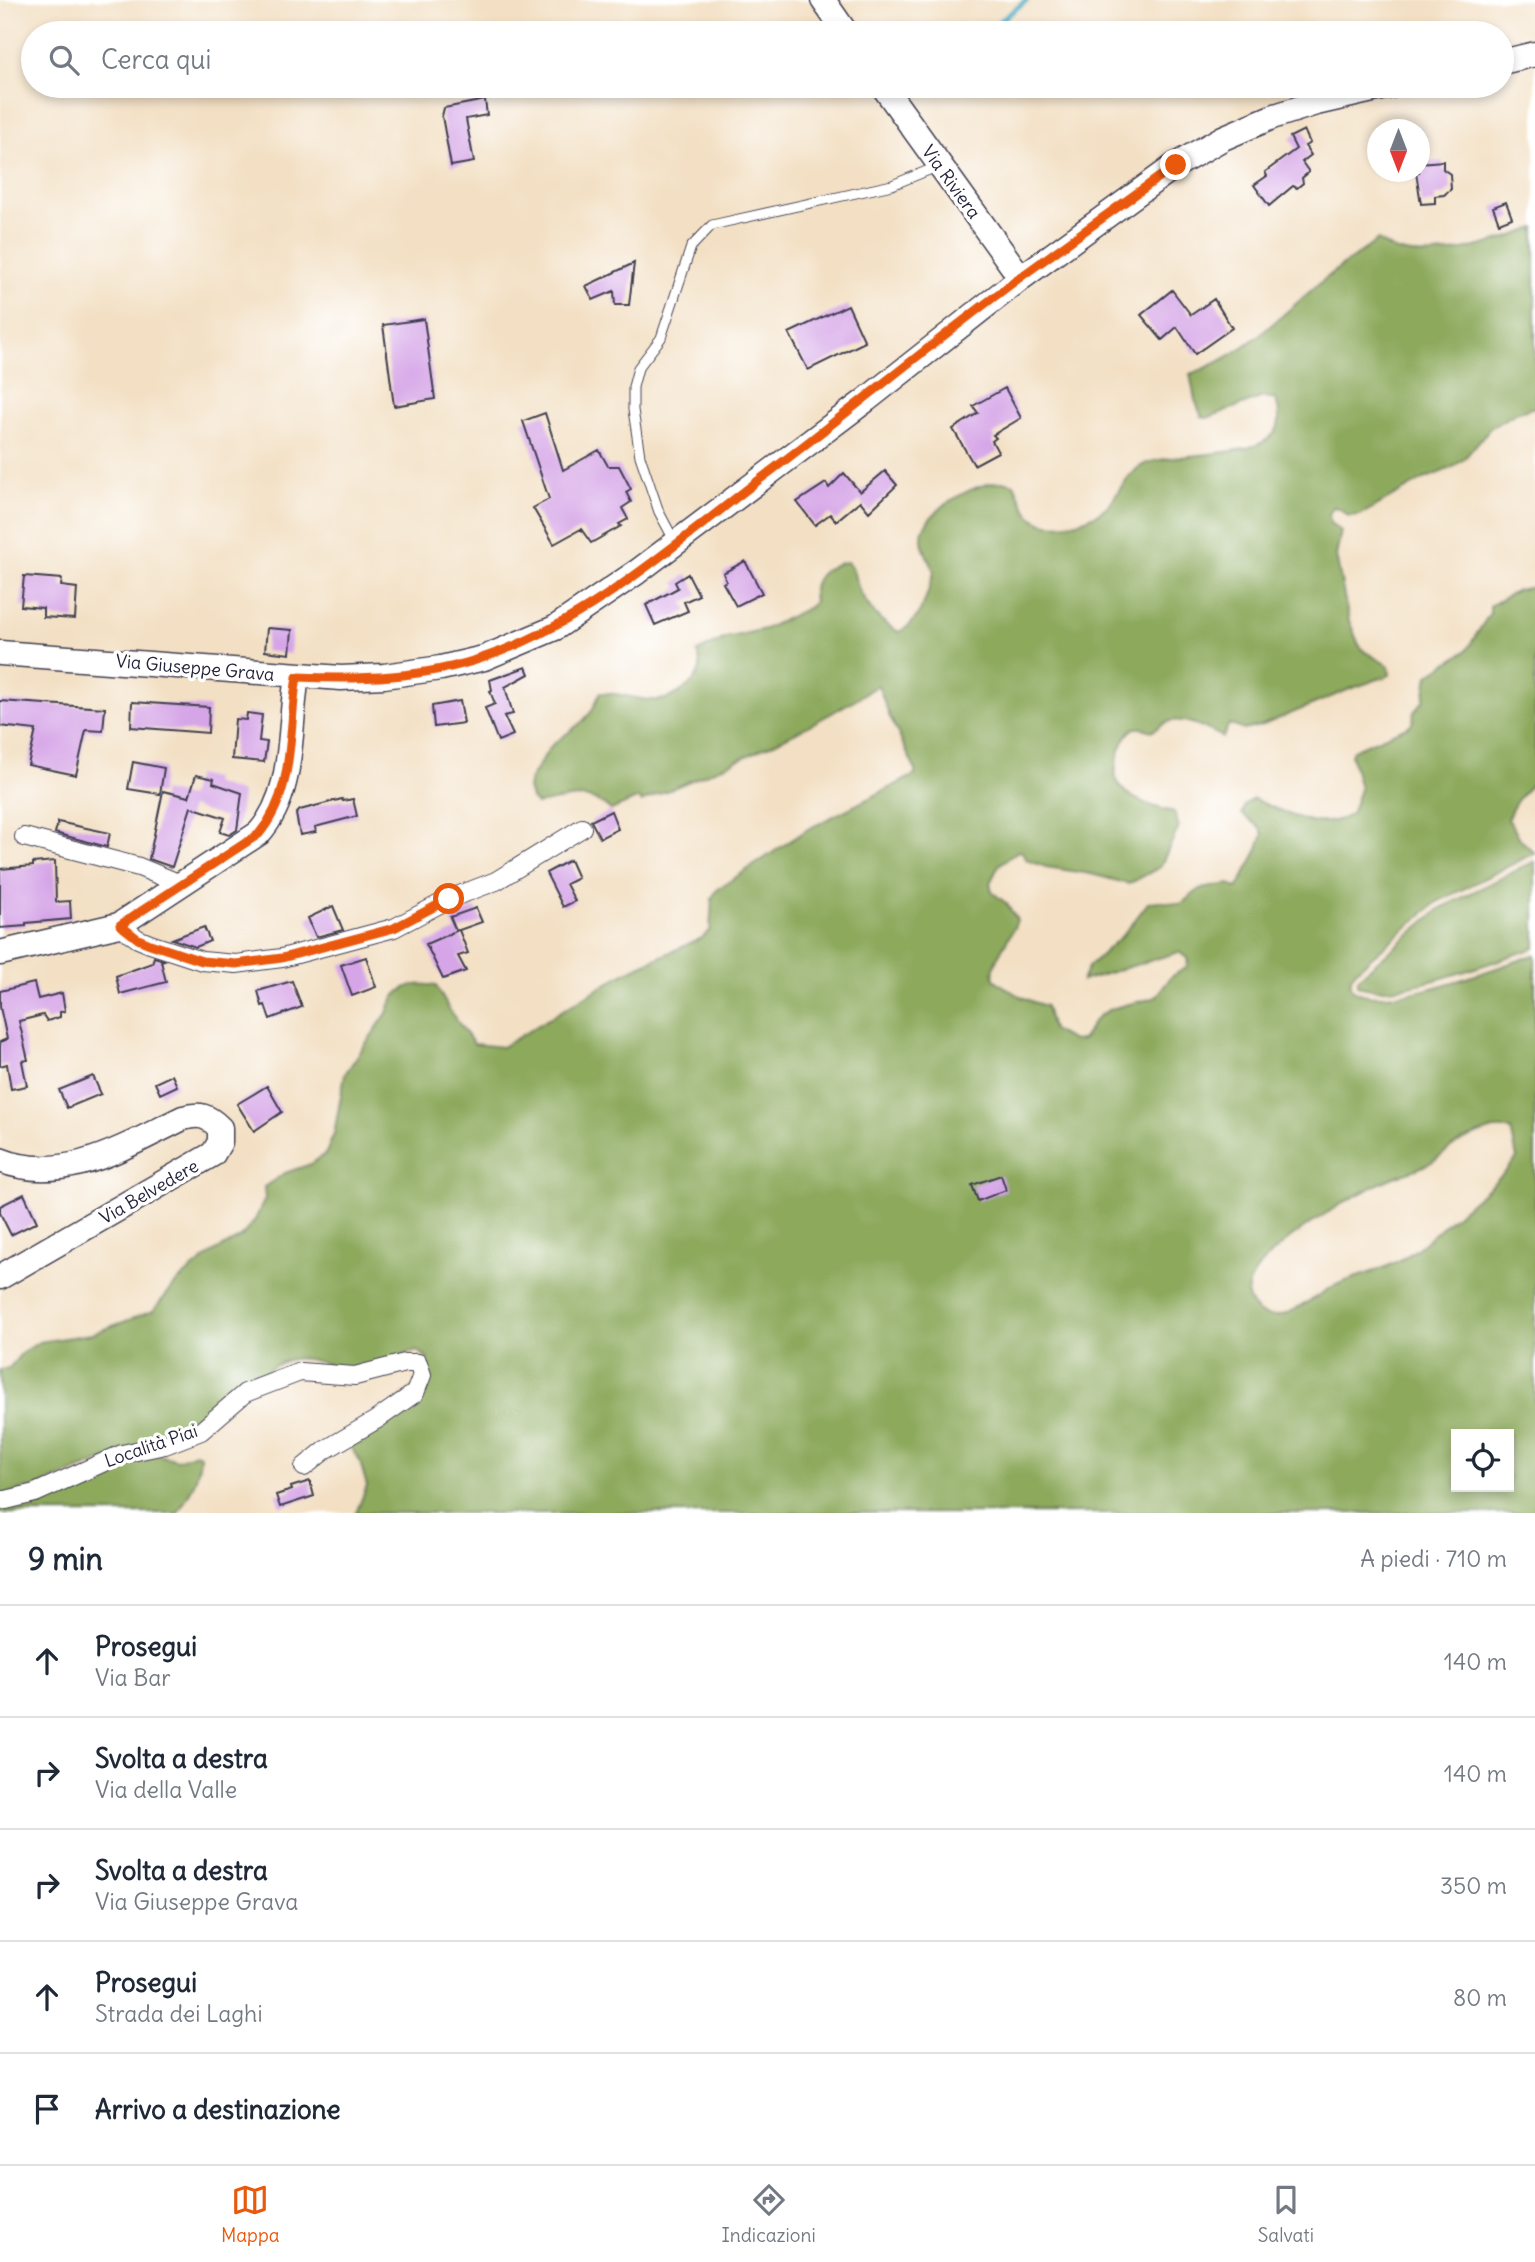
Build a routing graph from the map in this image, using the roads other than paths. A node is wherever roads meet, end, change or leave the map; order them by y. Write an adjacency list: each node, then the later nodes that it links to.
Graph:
1 (823, 0): 2 (main road)
2 (838, 21)
3 (1535, 54): 4 (main road)
4 (1514, 59)
5 (891, 98): 7 (main road, Via Riviera)
6 (1338, 98): 8 (main road, Via Giuseppe Grava)
7 (939, 166): 8 (main road, Via Riviera); 9 (lane)
8 (1021, 278): 9 (main road, Via Giuseppe Grava)
9 (676, 543): 11 (main road, Via Giuseppe Grava)
10 (0, 653): 11 (main road, Via Giuseppe Grava)
11 (297, 677): 14 (main road)
12 (582, 828): 15 (street)
13 (24, 837): 14 (street)
14 (183, 885): 15 (main road)
15 (120, 925): 16 (main road)
16 (0, 953)
17 (0, 1160): 18 (main road, Via Belvedere)
18 (0, 1277)
19 (304, 1467): 20 (street, Località Piai)
20 (0, 1500)

